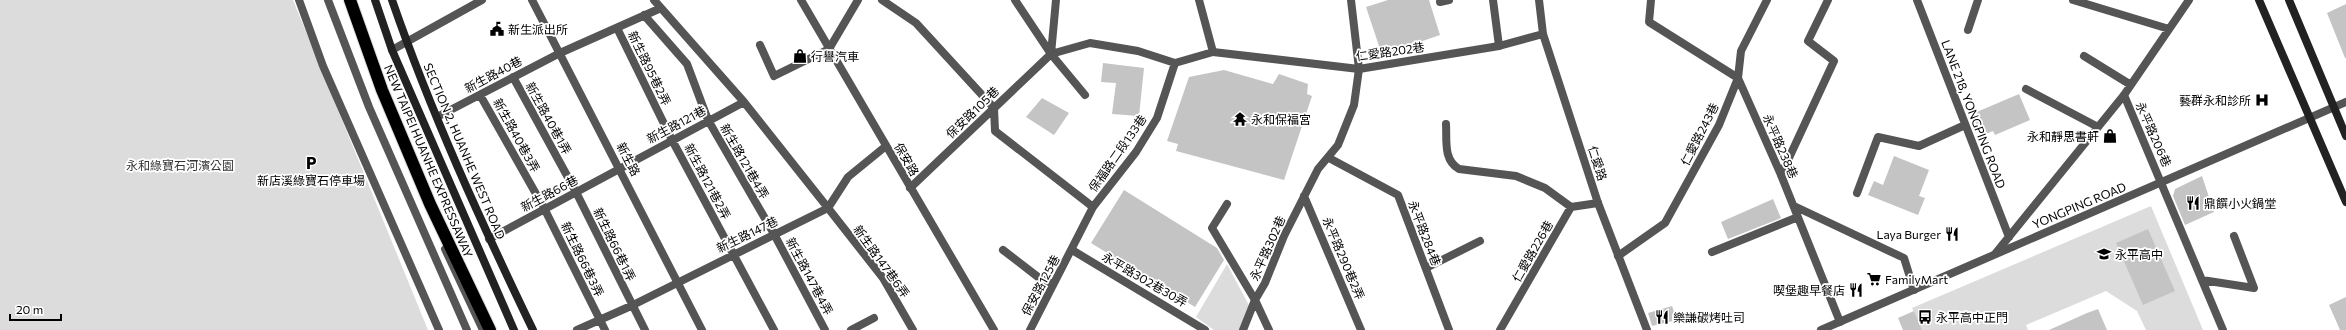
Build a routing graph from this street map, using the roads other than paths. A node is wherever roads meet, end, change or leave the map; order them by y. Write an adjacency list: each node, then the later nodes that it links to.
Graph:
1 (299, 0): 106 (street)
2 (328, 0): 107 (street)
3 (346, 0): 108 (street)
4 (350, 0): 109 (highway, NEW TAIPEI HUANHE EXPRESSAWAY)
5 (375, 0): 40 (main road)
6 (392, 0): 36 (main road, SECTION 2, HUANHE WEST ROAD)
7 (482, 0): 36 (street)
8 (532, 0): 42 (street, 新生路)
9 (654, 0): 30 (street, 新生路147巷6弄)
10 (801, 0): 39 (street, 保安路)
11 (858, 0): 39 (street)
12 (882, 0): 56 (street)
13 (1015, 0): 43 (street)
14 (1056, 0): 43 (street)
15 (1199, 0): 41 (street)
16 (1351, 0): 46 (street)
17 (1448, 0): 29 (street)
18 (1493, 0): 38 (street)
19 (1539, 0): 35 (street, 仁愛路)
20 (1652, 0): 48 (street)
21 (1767, 0): 48 (street, 仁愛路243巷)
22 (1828, 0): 69 (street)
23 (1917, 0): 62 (street, LANE 218, YONGPING ROAD)
24 (1978, 0): 34 (street)
25 (2073, 0): 33 (street)
26 (2189, 0): 33 (street)
27 (2259, 0): 59 (main road)
28 (2289, 0): 57 (main road)
29 (1440, 2)
30 (661, 8): 31 (street, 新生路40巷); 54 (street, 新生路147巷6弄)
31 (644, 16): 32 (street, 新生路40巷); 60 (street, 新生路121巷4弄)
32 (617, 28): 42 (street, 新生路40巷); 65 (street, 新生路95巷2弄)
33 (2169, 29): 49 (street)
34 (1968, 30)
35 (1543, 34): 38 (street, 仁愛路202巷); 77 (street, 仁愛路)
36 (406, 42): 40 (street); 58 (main road, SECTION 2, HUANHE WEST ROAD)
37 (760, 45): 39 (street)
38 (1499, 46): 46 (street, 仁愛路202巷)
39 (830, 49): 66 (street, 保安路)
40 (392, 50): 110 (main road)
41 (1213, 52): 45 (street); 46 (street, 仁愛路202巷)
42 (560, 53): 47 (street, 新生路40巷); 68 (street, 新生路)
43 (1051, 54): 45 (street); 52 (street); 56 (street, 保安路105巷)
44 (2084, 56): 49 (street)
45 (1175, 63): 79 (street, 保福路二段133巷)
46 (1359, 69): 67 (street)
47 (513, 77): 51 (street, 新生路40巷); 72 (street, 新生路40巷1弄)
48 (1738, 78): 69 (street, 永平路238巷); 94 (street, 仁愛路243巷)
49 (2131, 85): 53 (street)
50 (2026, 89): 63 (street)
51 (480, 95): 58 (street, 新生路40巷); 81 (street, 新生路40巷3弄)
52 (1085, 95)
53 (2124, 95): 63 (street); 70 (street, 永平路206巷)
54 (744, 102): 60 (street, 新生路121巷); 82 (street, 新生路147巷6弄)
55 (2346, 102): 57 (street, YONGPING ROAD)
56 (994, 108): 71 (street, 保安路105巷); 79 (street)
57 (2334, 108): 59 (street, YONGPING ROAD); 64 (main road)
58 (437, 117): 87 (main road, SECTION 2, HUANHE WEST ROAD)
59 (2309, 119): 70 (street, YONGPING ROAD); 75 (main road)
60 (708, 120): 65 (street, 新生路121巷); 84 (street, 新生路121巷4弄)
61 (1446, 124): 80 (street)
62 (1966, 124): 73 (street); 86 (street, LANE 218, YONGPING ROAD)
63 (2098, 127): 86 (street)
64 (2346, 136)
65 (672, 140): 68 (street, 新生路121巷); 92 (street, 新生路121巷2弄)
66 (886, 146): 71 (street, 保安路); 82 (street)
67 (1329, 158): 74 (street); 95 (street, 永平路284巷)
68 (620, 168): 72 (street, 新生路66巷); 97 (street, 新生路)
69 (1781, 175): 78 (street, 永平路238巷)
70 (2162, 183): 93 (street, YONGPING ROAD); 96 (street, 永平路206巷)
71 (910, 188): 120 (street, 保安路)
72 (576, 192): 81 (street, 新生路66巷); 101 (street, 新生路66巷1弄)
73 (1857, 193)
74 (1304, 196): 100 (street, 永平路302巷); 124 (street, 永平路290巷2弄)
75 (2346, 202)
76 (1227, 204): 100 (street)
77 (1598, 204): 80 (street); 94 (street, 仁愛路)
78 (1794, 206): 83 (street, 永平路238巷); 99 (street)
79 (1093, 207): 90 (street, 保福路二段133巷)
80 (1571, 207): 126 (street, 仁愛路226巷)
81 (544, 208): 87 (street, 新生路66巷); 103 (street, 新生路66巷3弄)
82 (828, 208): 84 (street, 新生路147巷); 119 (street, 新生路147巷6弄)
83 (1798, 217): 91 (street); 104 (street, 永平路238巷)
84 (774, 234): 92 (street, 新生路147巷); 117 (street, 新生路147巷4弄)
85 (2234, 236): 96 (street)
86 (2009, 237): 93 (street)
87 (489, 239): 111 (main road, SECTION 2, HUANHE WEST ROAD)
88 (1480, 241): 95 (street)
89 (1003, 250): 98 (street)
90 (1072, 250): 98 (street, 保安路125巷); 121 (street, 永平路302巷30弄)
91 (1712, 252)
92 (733, 254): 97 (street, 新生路147巷); 116 (street, 新生路121巷2弄)
93 (1995, 254): 99 (street, YONGPING ROAD)
94 (1618, 256): 127 (street, 仁愛路)
95 (1426, 268): 125 (street, 永平路284巷)
96 (2202, 280): 129 (street, 永平路206巷)
97 (677, 281): 101 (street, 新生路147巷); 115 (street, 新生路)
98 (1053, 284): 105 (street, 保安路125巷)
99 (1914, 290): 104 (street, YONGPING ROAD)
100 (1255, 300): 122 (street); 123 (street, 永平路302巷)
101 (631, 306): 103 (street, 新生路147巷); 114 (street, 新生路66巷1弄)
102 (874, 318): 118 (street)
103 (600, 320): 112 (street, 新生路147巷); 113 (street, 新生路66巷3弄)
104 (1840, 322): 128 (street, YONGPING ROAD)
105 (1033, 329)
106 (439, 330)
107 (467, 330)
108 (483, 330)
109 (490, 330)
110 (514, 330)
111 (532, 330)
112 (577, 330)
113 (605, 330)
114 (645, 330)
115 (702, 330)
116 (774, 330)
117 (825, 330)
118 (851, 330)
119 (913, 330)
120 (994, 330)
121 (1206, 330)
122 (1243, 330)
123 (1268, 330)
124 (1361, 330)
125 (1449, 330)
126 (1500, 330)
127 (1647, 330)
128 (1821, 330)
129 (2222, 330)

